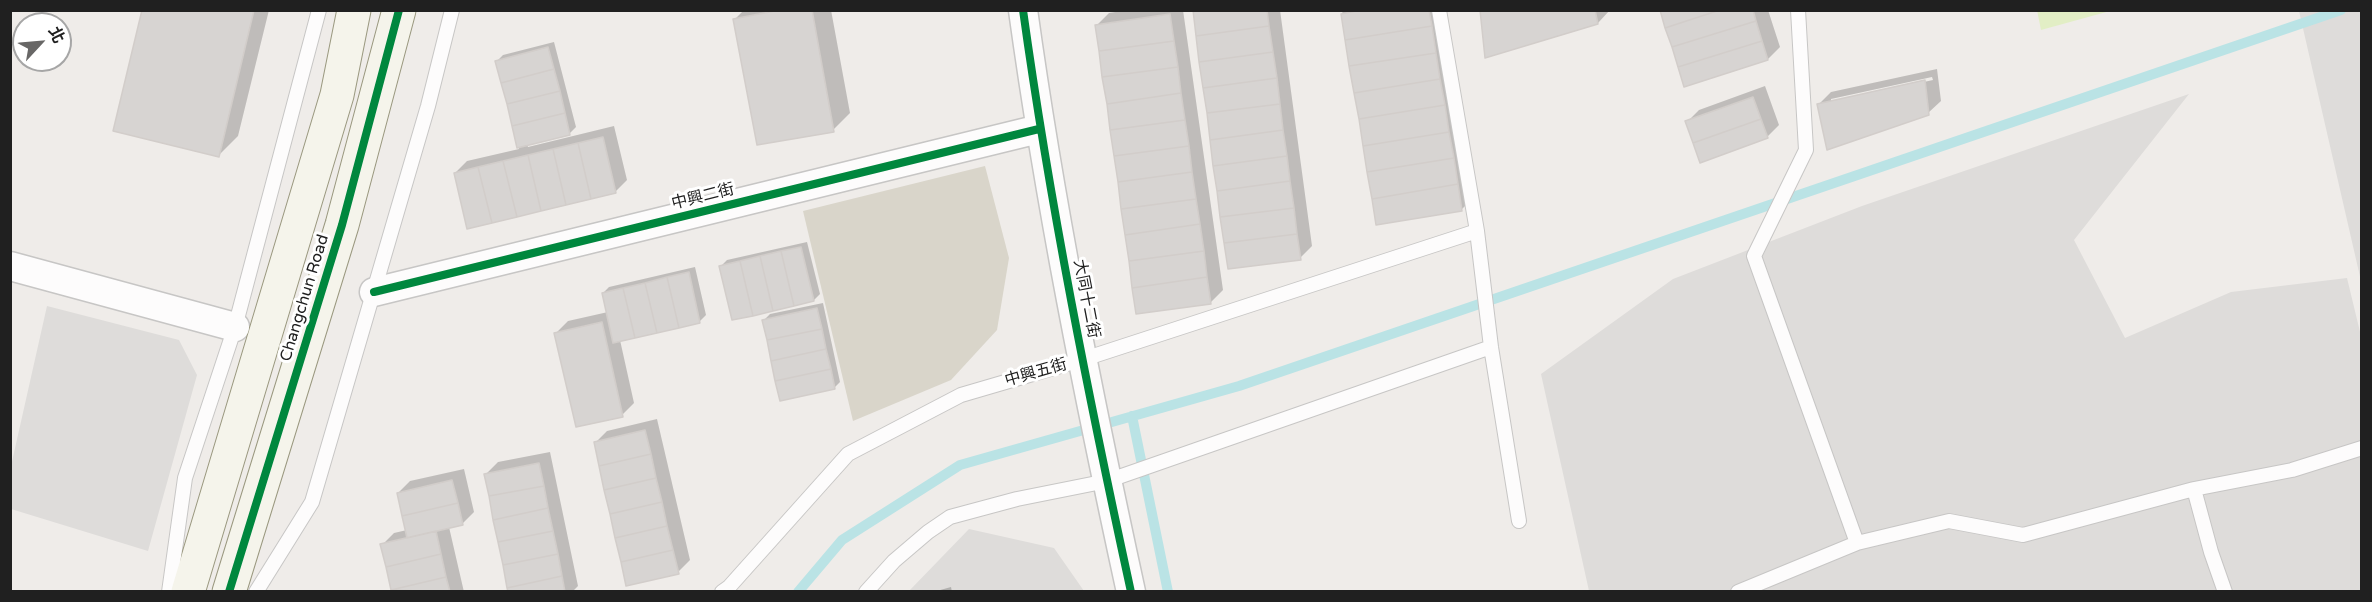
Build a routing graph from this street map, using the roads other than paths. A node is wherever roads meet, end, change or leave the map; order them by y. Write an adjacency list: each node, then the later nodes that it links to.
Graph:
1 (319, 10): 12 (lane)
2 (354, 10): 21 (street, Changchun Road)
3 (399, 10): 22 (street, Changchun Road)
4 (452, 10): 11 (lane)
5 (1023, 10): 8 (street, 大同十二街)
6 (1439, 10): 9 (lane)
7 (1798, 10): 19 (lane)
8 (1039, 129): 11 (street, 中興二街); 14 (street, 大同十二街)
9 (1477, 231): 13 (lane); 14 (lane, 中興五街)
10 (10, 266): 12 (street)
11 (374, 292): 23 (lane)
12 (235, 327): 20 (lane)
13 (1491, 347): 16 (lane); 18 (lane)
14 (1084, 361): 16 (street, 大同十二街); 24 (lane, 中興五街)
15 (2361, 448): 17 (lane)
16 (1107, 479): 25 (lane); 26 (street, 大同十二街)
17 (2194, 489): 19 (lane); 28 (lane)
18 (1519, 521)
19 (1857, 543): 27 (lane)
20 (169, 591)
21 (188, 591)
22 (229, 591)
23 (256, 591)
24 (722, 591)
25 (866, 591)
26 (1131, 591)
27 (1738, 591)
28 (2225, 591)

